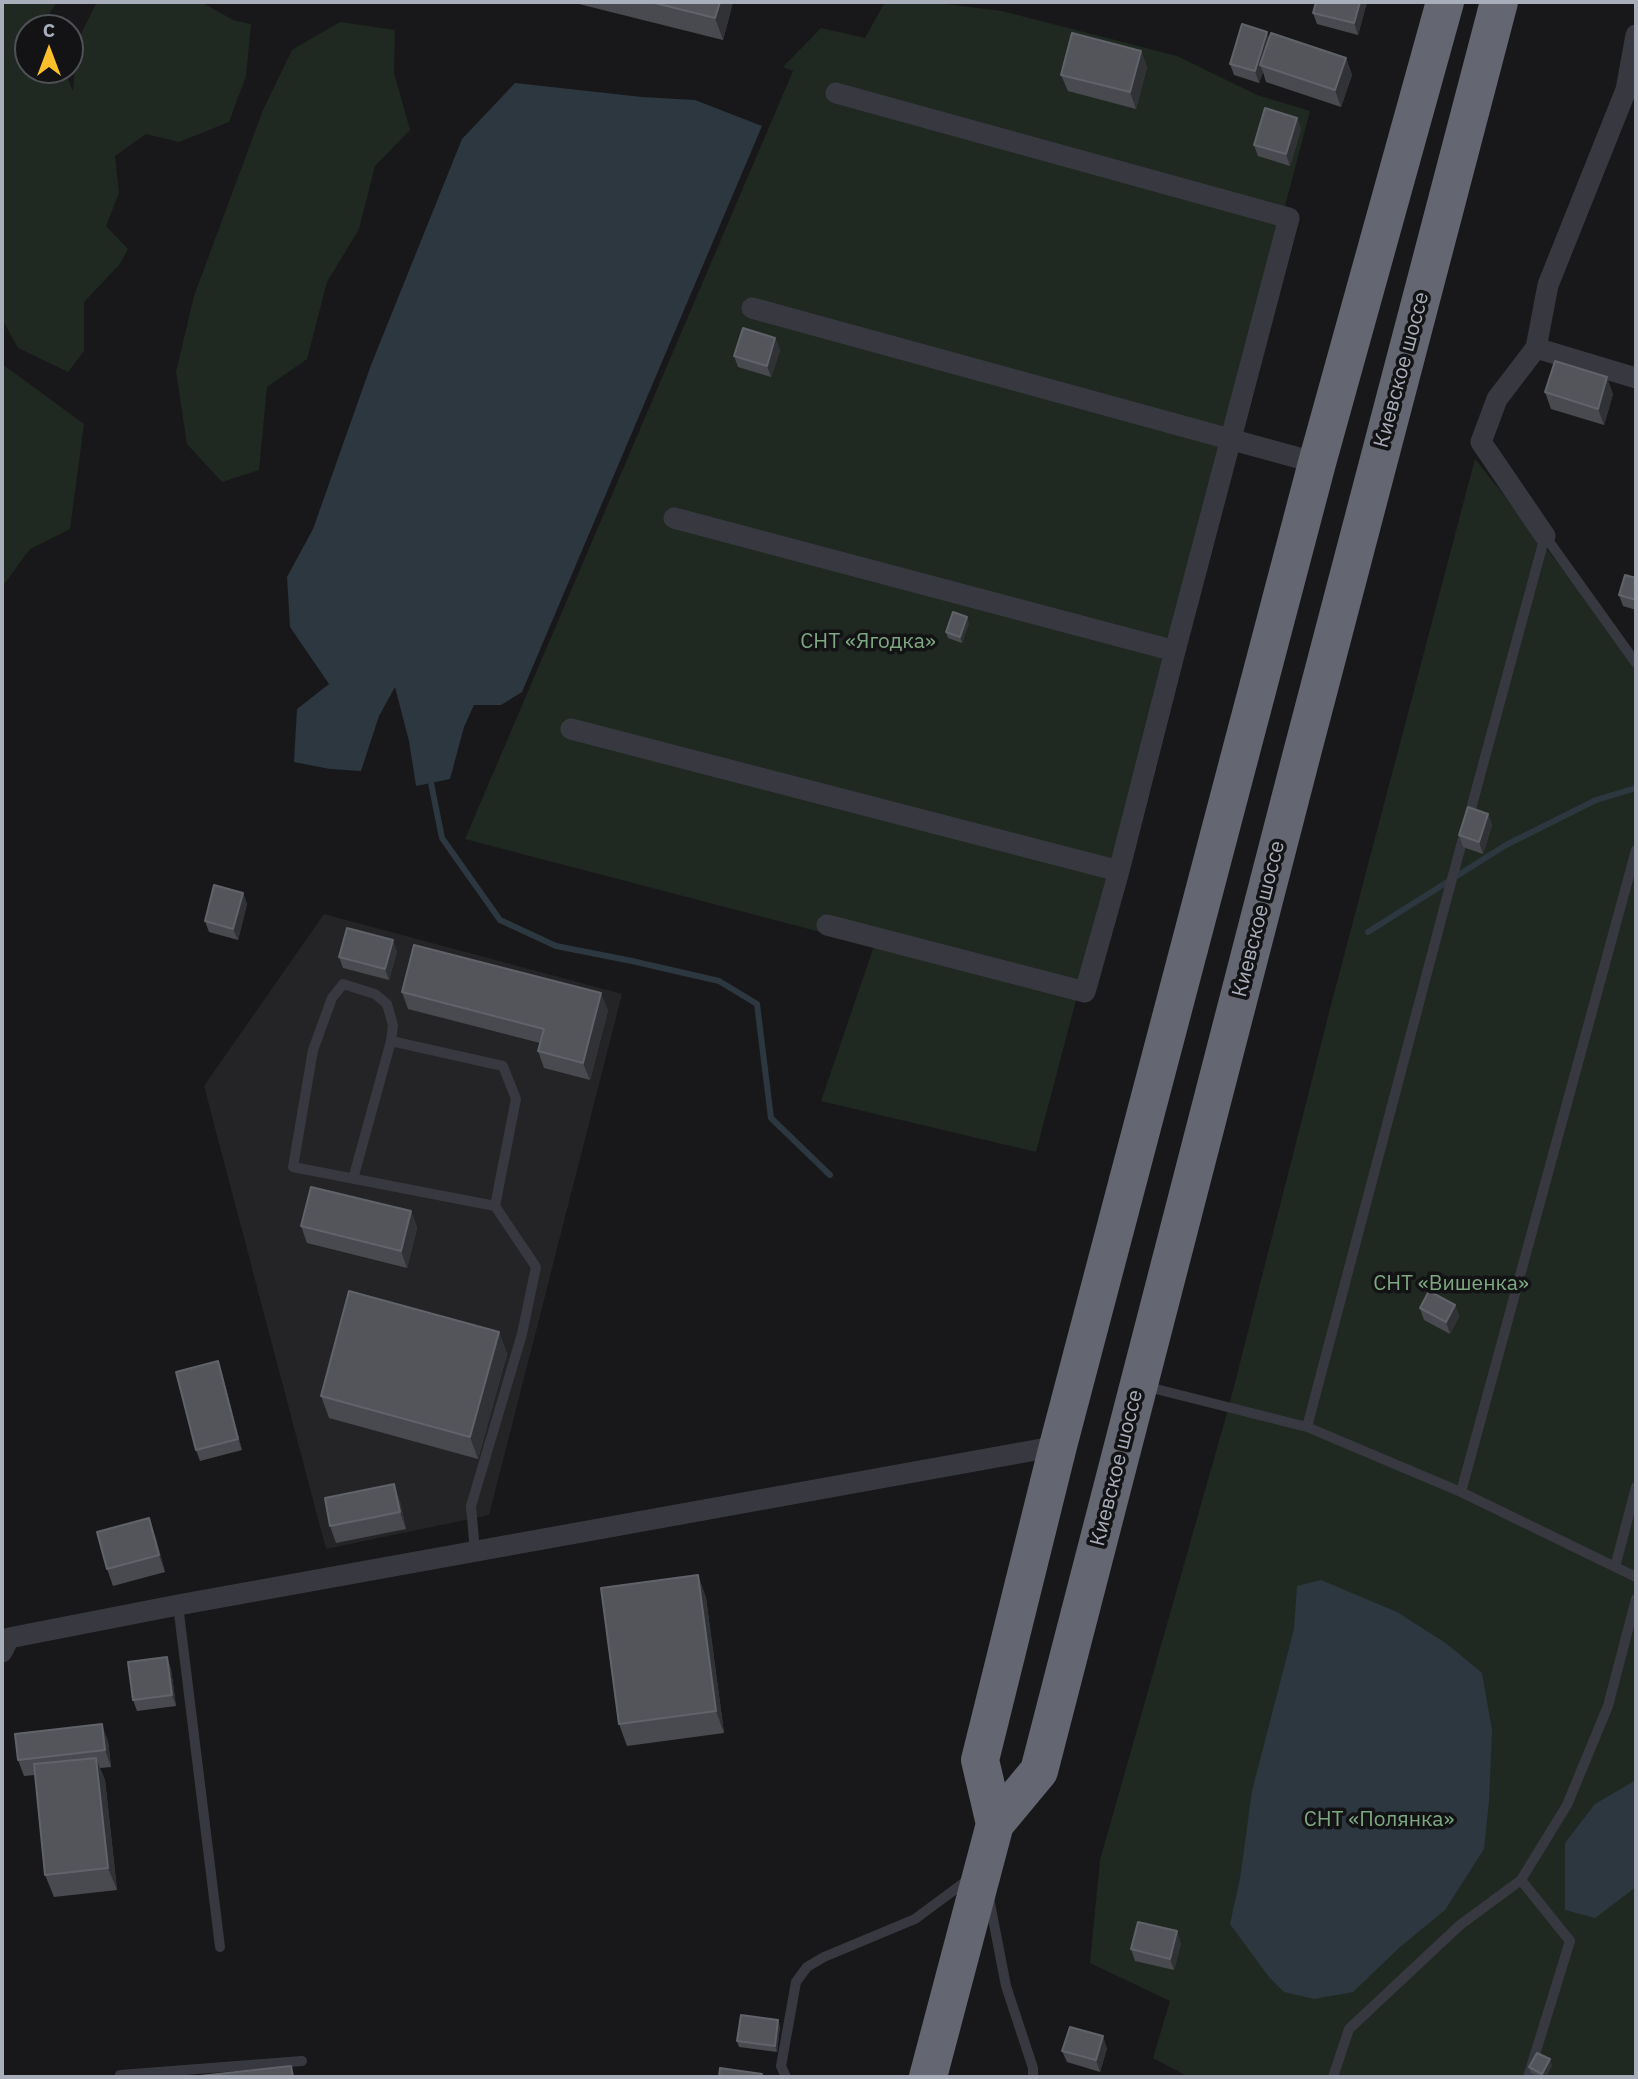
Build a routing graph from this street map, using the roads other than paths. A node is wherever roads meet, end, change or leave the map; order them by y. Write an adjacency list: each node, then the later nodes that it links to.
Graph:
1 (1445, 2): 10 (highway, Киевское шоссе)
2 (1499, 2): 22 (highway, Киевское шоссе)
3 (1636, 35): 4 (street)
4 (1631, 92): 7 (street)
5 (836, 93): 9 (street)
6 (752, 308): 9 (street)
7 (1536, 348): 8 (street); 12 (street)
8 (1636, 377)
9 (1232, 440): 10 (street); 13 (street)
10 (1317, 463): 24 (highway, Киевское шоссе)
11 (674, 518): 13 (street)
12 (1545, 536): 14 (lane); 23 (lane)
13 (1175, 651): 17 (street)
14 (1636, 663)
15 (571, 729): 17 (street)
16 (1636, 850): 26 (lane)
17 (1119, 872): 18 (street)
18 (827, 925)
19 (391, 1041): 20 (lane); 20 (lane); 21 (lane)
20 (353, 1179): 21 (lane)
21 (495, 1206): 27 (lane)
22 (1138, 1385): 23 (lane); 33 (highway, Киевское шоссе)
23 (1307, 1427): 26 (lane)
24 (1058, 1446): 27 (street); 33 (highway, Киевское шоссе)
25 (1636, 1487): 28 (lane)
26 (1461, 1492): 28 (lane)
27 (475, 1551): 31 (street)
28 (1615, 1567): 29 (lane)
29 (1636, 1577)
30 (1636, 1599): 35 (lane)
31 (178, 1605): 32 (street); 36 (lane)
32 (2, 1652)
33 (995, 1824): 34 (highway, Киевское шоссе)
34 (983, 1869): 39 (lane); 40 (highway, Киевское шоссе); 41 (lane)
35 (1521, 1880): 42 (lane); 43 (lane)
36 (220, 1947)
37 (302, 2062): 38 (lane)
38 (120, 2077)
39 (786, 2077)
40 (928, 2077)
41 (1033, 2077)
42 (1333, 2077)
43 (1528, 2077)

